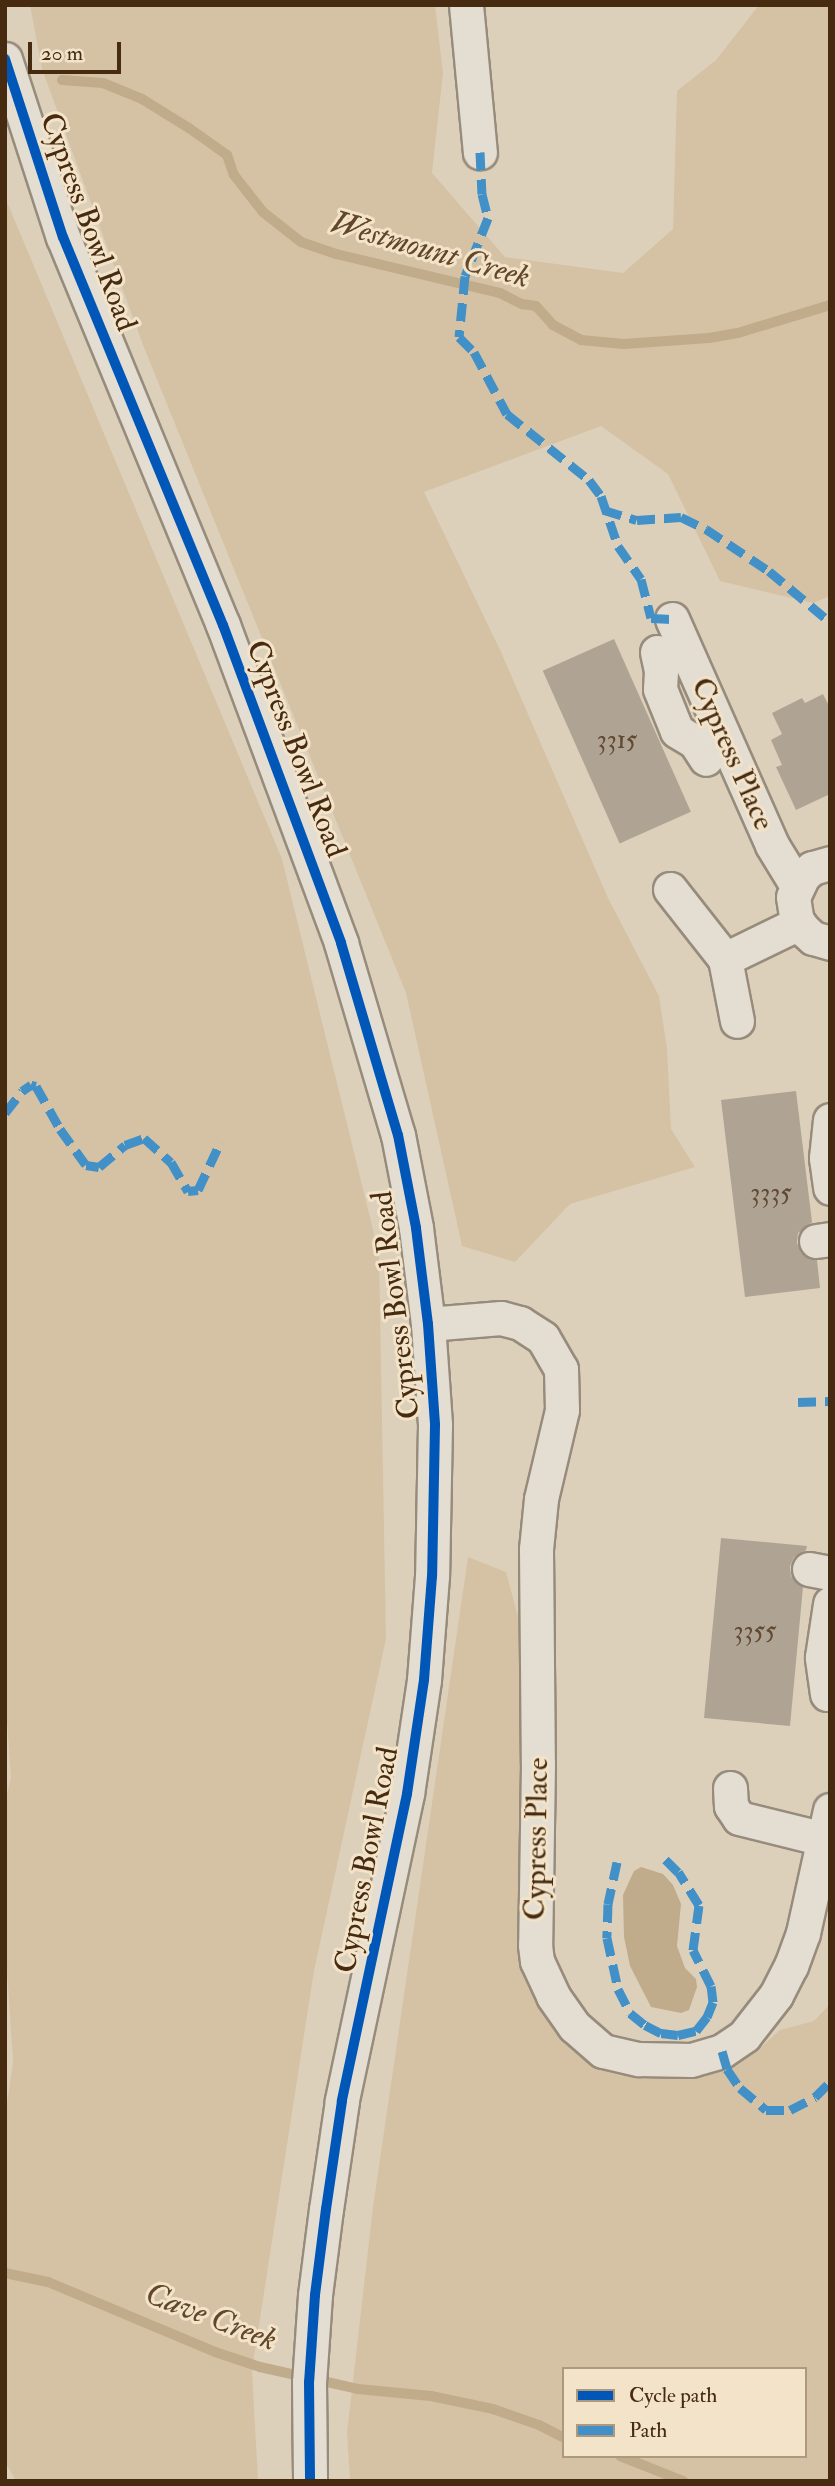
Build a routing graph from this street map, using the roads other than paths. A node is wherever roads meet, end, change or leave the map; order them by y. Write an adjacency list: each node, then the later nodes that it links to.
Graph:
1 (466, 5): 3 (street)
2 (5, 59): 14 (street, Cypress Bowl Road)
3 (480, 152)
4 (661, 644): 6 (street, Cypress Place)
5 (830, 863): 6 (street)
6 (797, 886): 8 (street)
7 (670, 889): 10 (street)
8 (799, 923): 9 (street); 10 (street)
9 (830, 943)
10 (725, 959): 11 (street)
11 (737, 1021)
12 (821, 1120): 13 (street)
13 (830, 1188)
14 (428, 1324): 18 (street, Cypress Place); 19 (street, Cypress Bowl Road)
15 (830, 1604): 16 (street)
16 (819, 1692)
17 (730, 1788): 18 (street)
18 (827, 1825)
19 (310, 2481)

